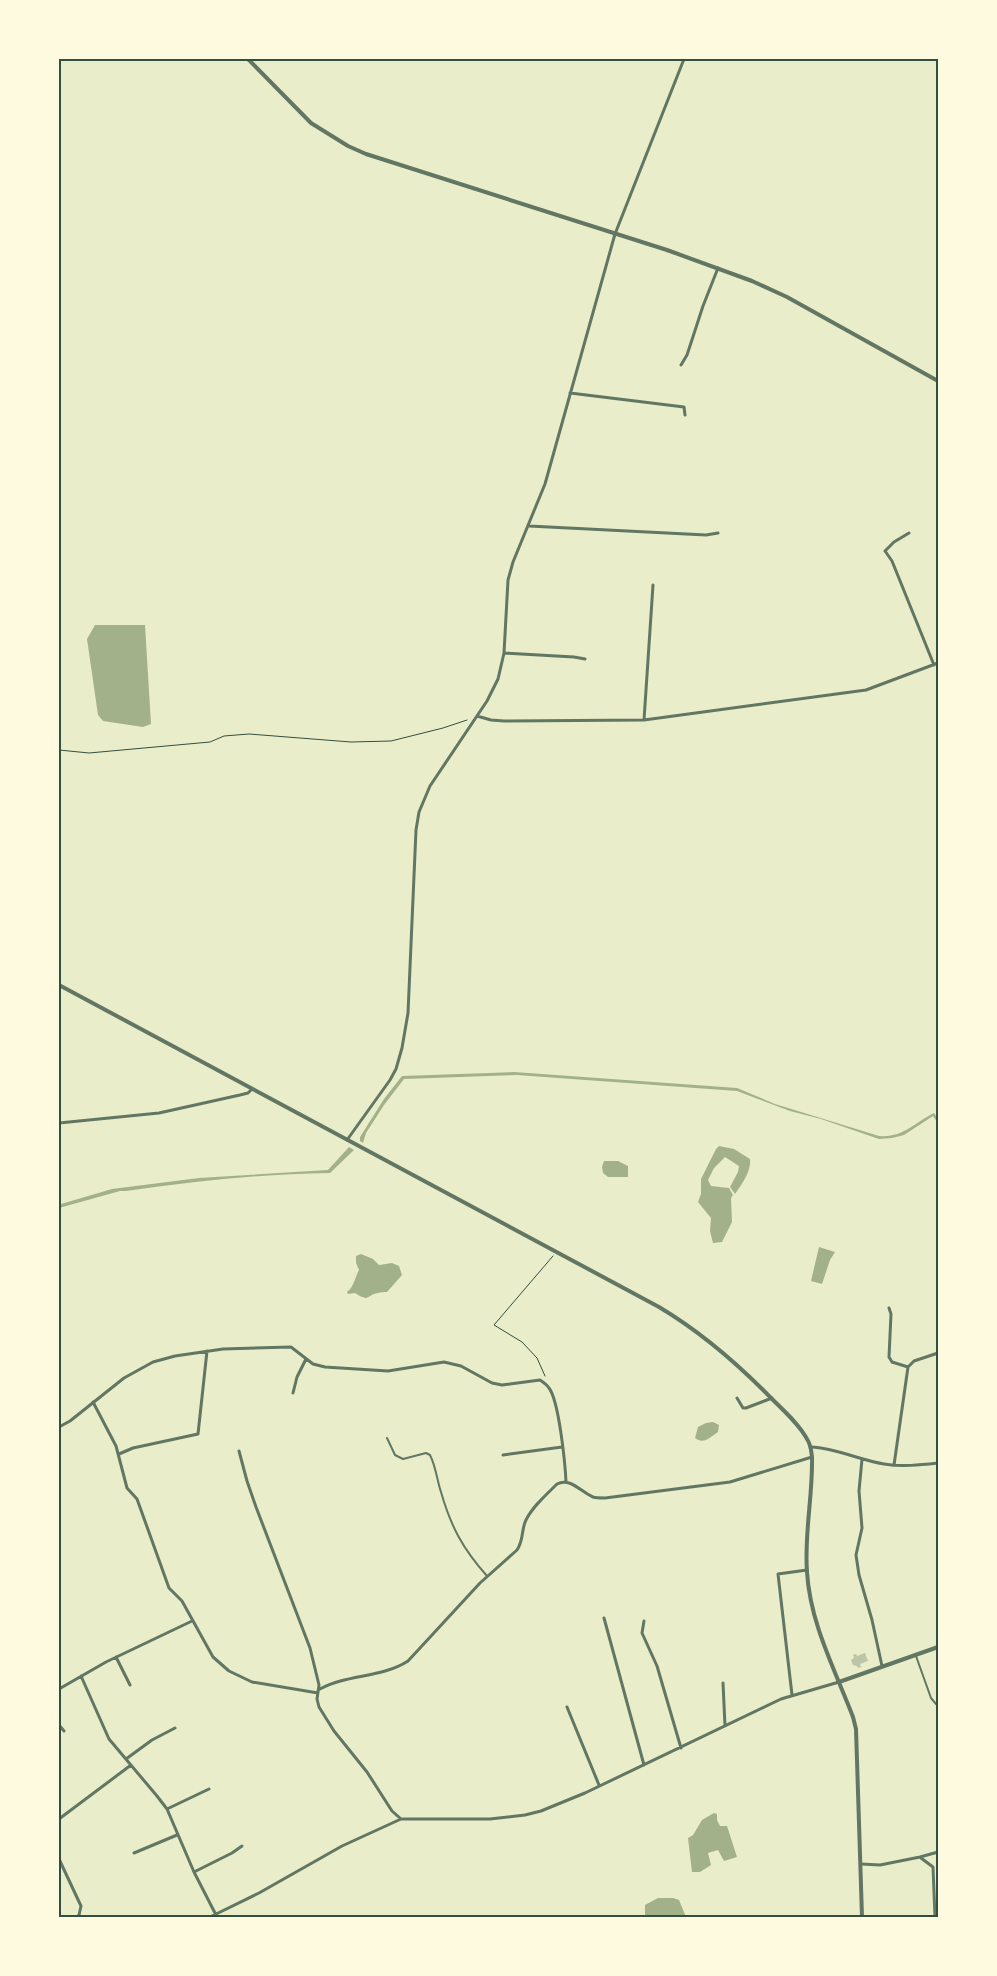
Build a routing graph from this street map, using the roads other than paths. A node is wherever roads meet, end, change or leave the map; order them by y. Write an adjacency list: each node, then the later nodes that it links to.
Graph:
1 (248, 59): 3 (street)
2 (684, 59): 3 (street)
3 (615, 234): 4 (street); 7 (street)
4 (718, 268): 5 (street); 6 (street)
5 (681, 365)
6 (938, 382)
7 (570, 393): 8 (street); 9 (street)
8 (685, 416)
9 (529, 526): 10 (street); 13 (street)
10 (718, 532)
11 (909, 533): 15 (street)
12 (653, 585): 17 (street)
13 (504, 653): 14 (street); 16 (street)
14 (585, 659)
15 (936, 664): 17 (street)
16 (477, 716): 17 (street); 21 (street)
17 (644, 720)
18 (59, 985): 19 (street)
19 (252, 1089): 20 (street); 21 (street)
20 (59, 1123)
21 (347, 1140): 29 (street)
22 (889, 1308): 26 (street)
23 (207, 1351): 25 (street); 30 (street); 36 (street)
24 (938, 1353): 26 (street)
25 (306, 1359): 27 (street); 33 (street)
26 (908, 1367): 41 (street)
27 (293, 1394)
28 (737, 1398): 29 (street)
29 (772, 1398): 34 (street)
30 (93, 1402): 31 (street); 36 (street)
31 (59, 1426)
32 (387, 1438): 44 (lane)
33 (562, 1447): 37 (street); 42 (street)
34 (811, 1447): 38 (street); 39 (street)
35 (239, 1451): 57 (street)
36 (119, 1454): 46 (street)
37 (503, 1455)
38 (812, 1457): 42 (street); 43 (street)
39 (862, 1459): 41 (street); 51 (street)
40 (938, 1463): 41 (street)
41 (894, 1465)
42 (566, 1481): 44 (street)
43 (807, 1570): 53 (street); 58 (street)
44 (487, 1576): 57 (street)
45 (604, 1618): 68 (street)
46 (192, 1621): 50 (street); 57 (street)
47 (644, 1621): 65 (street)
48 (938, 1646): 49 (street)
49 (915, 1654): 51 (street); 59 (lane)
50 (116, 1657): 52 (street); 55 (street)
51 (882, 1666): 53 (street)
52 (81, 1676): 56 (street); 66 (street)
53 (839, 1682): 58 (street); 80 (street)
54 (723, 1683): 62 (street)
55 (130, 1685)
56 (59, 1689)
57 (319, 1691): 73 (street)
58 (792, 1695): 62 (street)
59 (936, 1704)
60 (567, 1707): 69 (street)
61 (59, 1725): 64 (street)
62 (725, 1726): 65 (street)
63 (174, 1728): 66 (street)
64 (64, 1731)
65 (681, 1748): 68 (street)
66 (126, 1760): 67 (street)
67 (131, 1765): 71 (street); 72 (street)
68 (644, 1765): 69 (street)
69 (599, 1785): 73 (street)
70 (209, 1788): 71 (street)
71 (167, 1809): 74 (street)
72 (59, 1819)
73 (401, 1819): 82 (street)
74 (177, 1835): 76 (street); 81 (street)
75 (242, 1846): 81 (street)
76 (134, 1852)
77 (938, 1852): 78 (street)
78 (920, 1857): 80 (street); 86 (street)
79 (59, 1860): 83 (street)
80 (860, 1864): 85 (street)
81 (194, 1872): 82 (street)
82 (216, 1915): 84 (street)
83 (77, 1917)
84 (210, 1917)
85 (862, 1917)
86 (935, 1917)

